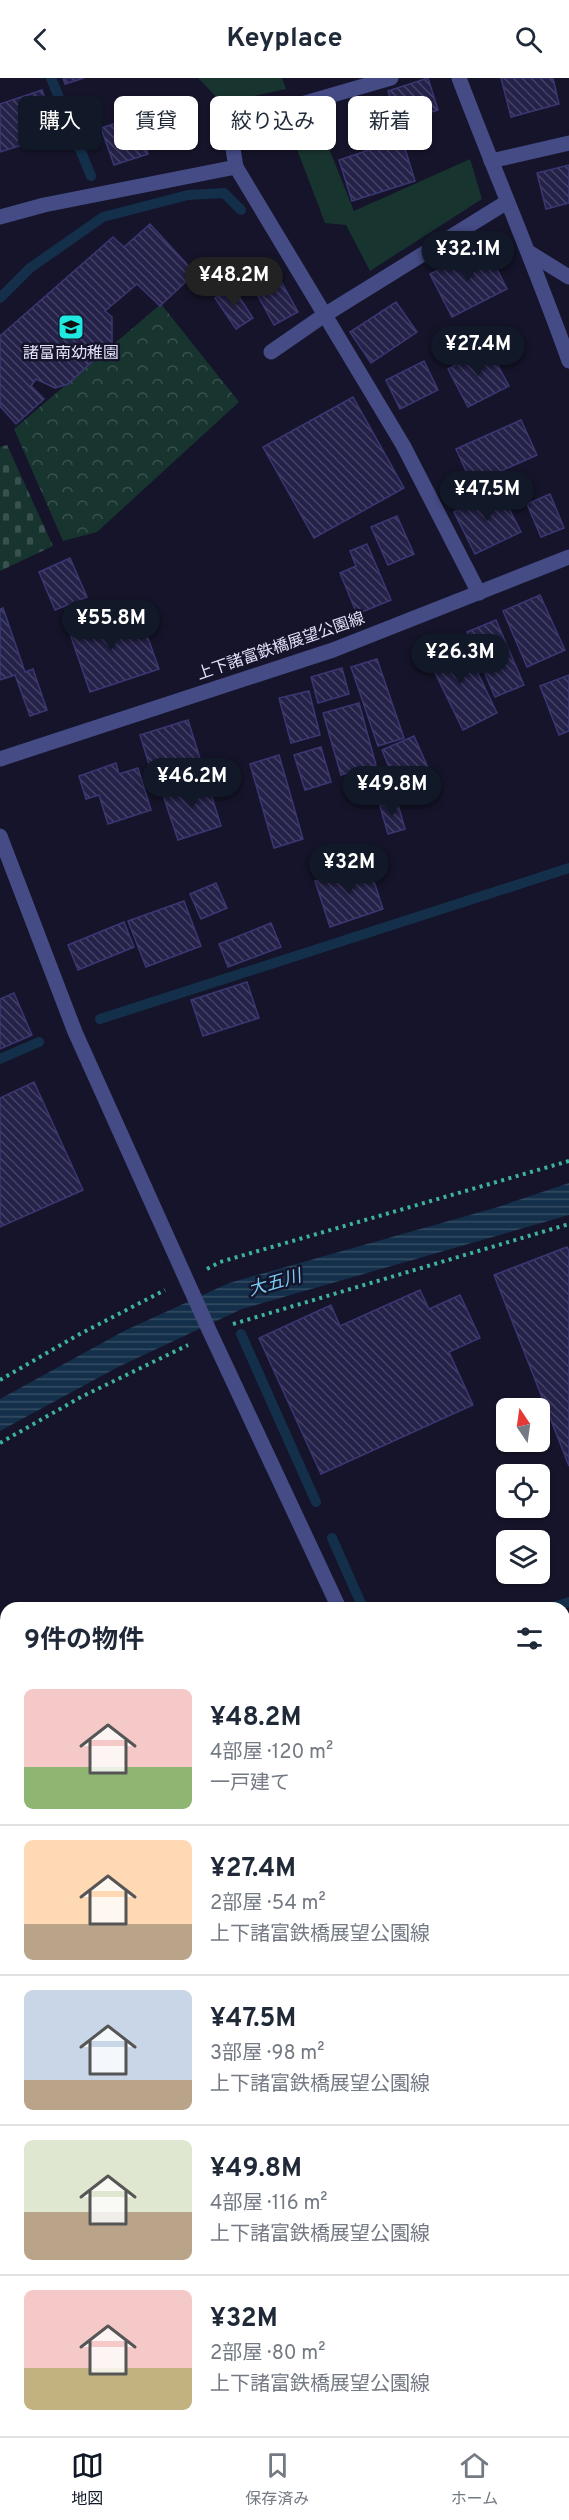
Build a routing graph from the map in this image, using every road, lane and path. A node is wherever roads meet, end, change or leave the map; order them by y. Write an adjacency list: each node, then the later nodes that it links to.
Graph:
1 (391, 78): 5 (street)
2 (459, 78): 4 (street)
3 (569, 143): 4 (street)
4 (491, 161): 6 (street)
5 (236, 167): 7 (street); 10 (street)
6 (507, 202): 8 (street); 10 (street)
7 (0, 217)
8 (530, 253): 9 (street); 12 (street)
9 (569, 277)
10 (323, 316): 11 (street); 14 (street)
11 (271, 352)
12 (569, 361)
13 (569, 557): 14 (street, 上下諸富鉄橋展望公園線)
14 (478, 593): 15 (street, 上下諸富鉄橋展望公園線)
15 (0, 759)
16 (0, 836): 19 (street)
17 (569, 1161): 19 (path)
18 (569, 1224): 20 (path)
19 (187, 1281): 20 (street); 21 (path)
20 (209, 1332): 22 (path); 23 (street)
21 (0, 1380)
22 (0, 1443)
23 (336, 1602)

